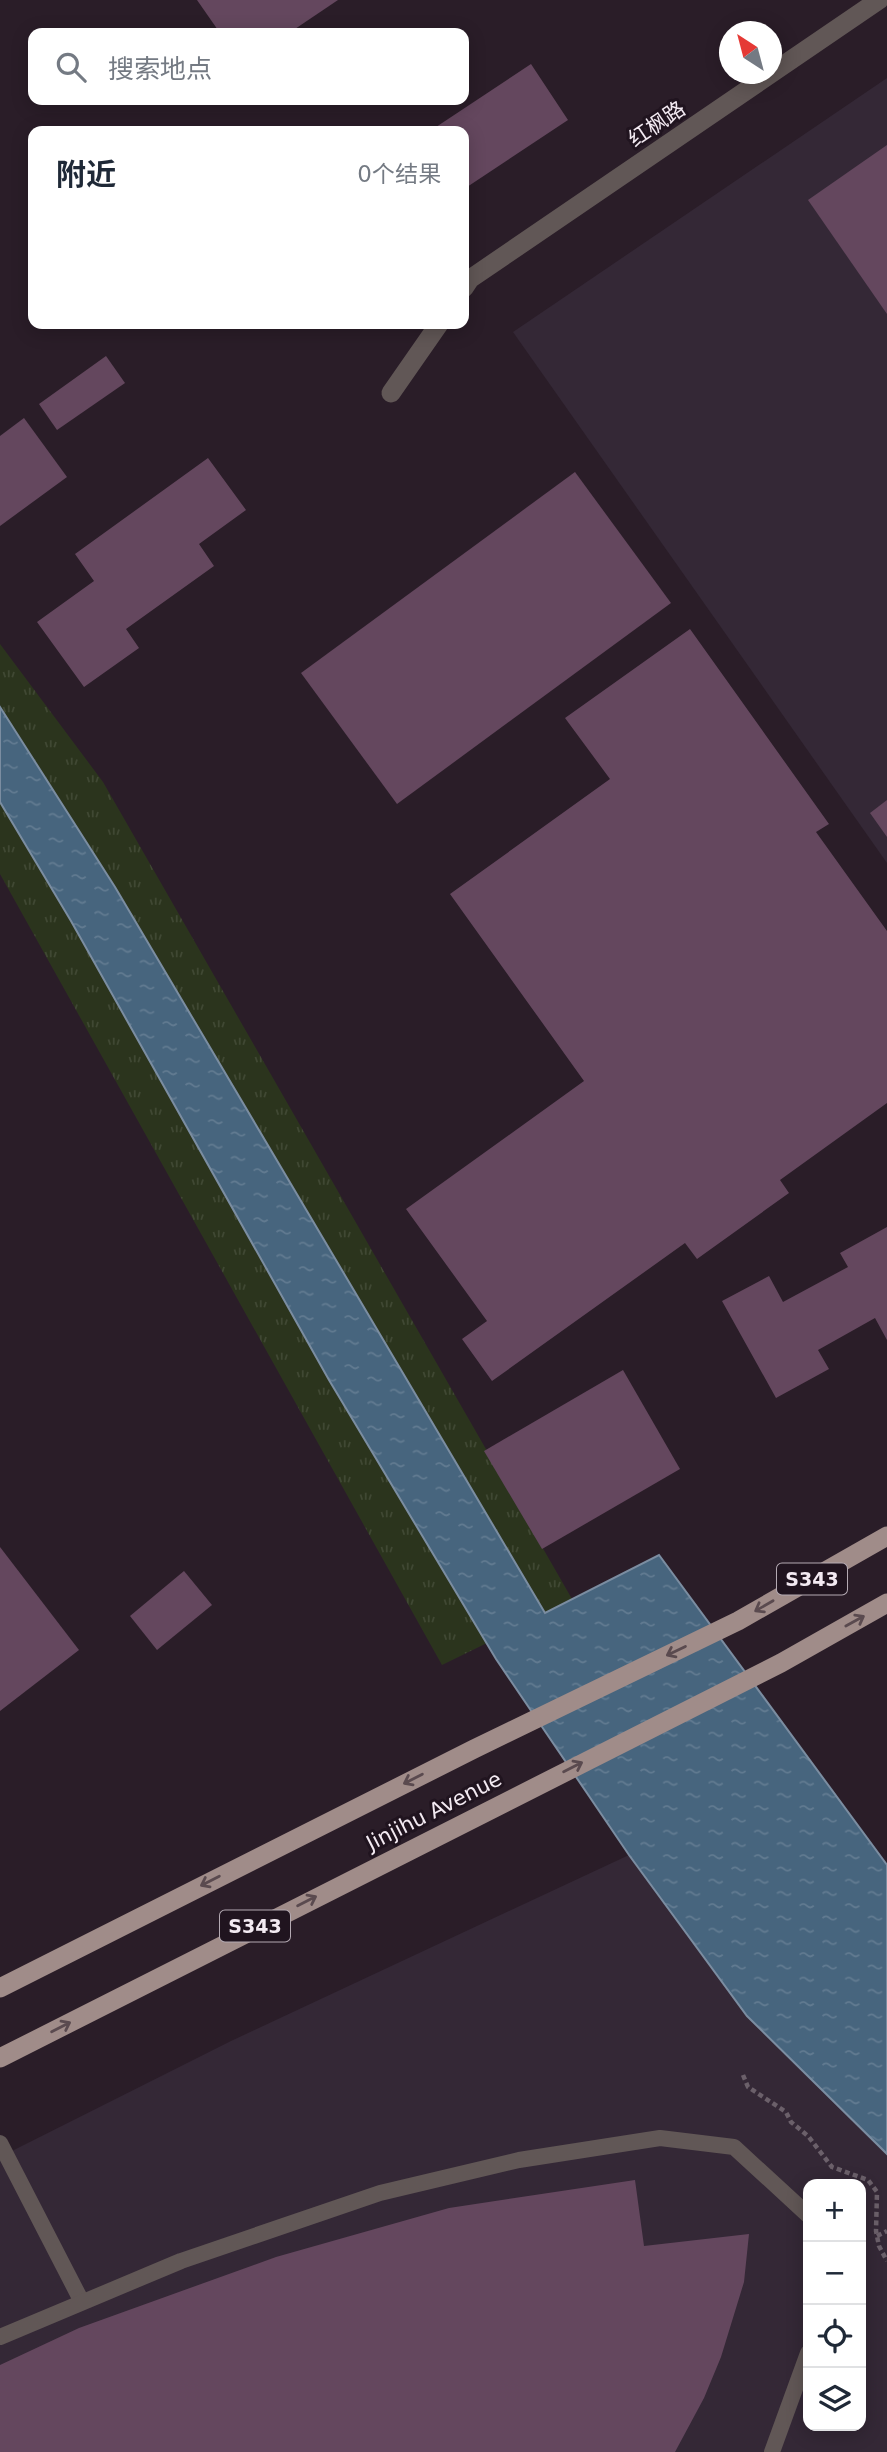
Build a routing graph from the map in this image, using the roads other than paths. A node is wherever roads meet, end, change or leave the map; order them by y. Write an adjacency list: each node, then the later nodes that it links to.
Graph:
1 (879, 0): 2 (street, 红枫路)
2 (469, 280)
3 (436, 329): 4 (street)
4 (391, 393)
5 (887, 1536): 7 (main road, Jinjihu Avenue / S343, one-way to 7)
6 (887, 1603): 8 (main road, Jinjihu Avenue / S343, one-way to 6)
7 (0, 1988)
8 (0, 2058)
9 (0, 2143): 11 (lane)
10 (803, 2210): 11 (lane)
11 (82, 2302): 12 (lane)
12 (0, 2337)
13 (803, 2367): 14 (lane)
14 (772, 2452)

